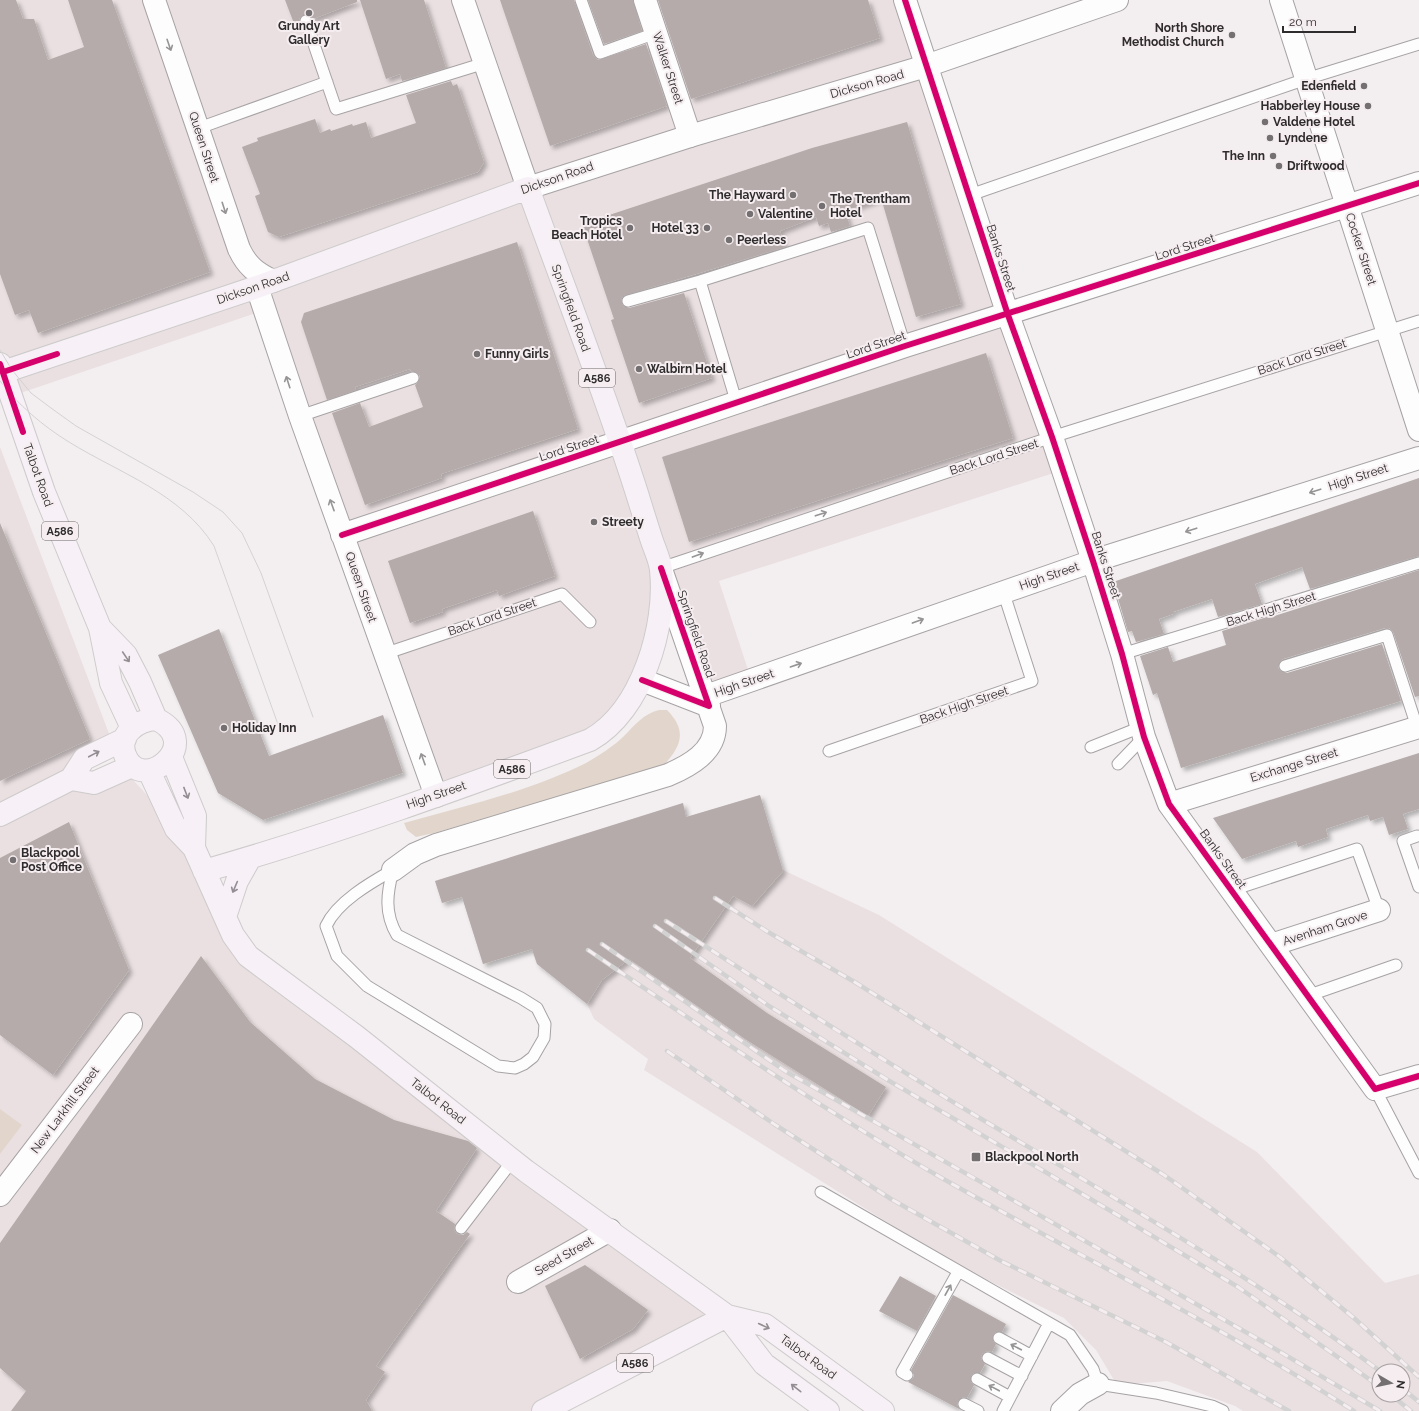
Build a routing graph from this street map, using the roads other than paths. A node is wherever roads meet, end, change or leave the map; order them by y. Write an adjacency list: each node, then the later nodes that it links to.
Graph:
1 (154, 0): 15 (street, Queen Street, one-way to 15)
2 (463, 0): 11 (street, Springfield Road)
3 (581, 0): 9 (lane)
4 (645, 0): 9 (street, Walker Street)
5 (905, 0): 12 (street, Banks Street)
6 (1118, 0): 12 (street, Dickson Road)
7 (1281, 0): 13 (street, Cocker Street)
8 (306, 21): 14 (lane)
9 (656, 33): 16 (street, Walker Street)
10 (1419, 44): 13 (lane)
11 (485, 63): 14 (lane); 18 (street, Springfield Road)
12 (926, 66): 16 (street, Dickson Road); 19 (street, Banks Street)
13 (1306, 79): 19 (lane); 20 (street, Cocker Street)
14 (327, 82): 15 (lane)
15 (199, 128): 22 (street, Queen Street, one-way to 22)
16 (690, 136): 18 (street, Dickson Road)
17 (1419, 183): 20 (street, Lord Street)
18 (528, 188): 22 (main road, Dickson Road); 34 (main road, Springfield Road / A586)
19 (970, 195): 24 (street, Banks Street)
20 (1347, 207): 24 (street, Lord Street); 26 (street, Cocker Street)
21 (700, 281): 23 (lane); 27 (lane); 30 (lane)
22 (264, 284): 28 (main road, Dickson Road); 31 (street, Queen Street, one-way to 22)
23 (628, 301)
24 (1008, 315): 27 (street, Lord Street); 33 (street, Banks Street)
25 (1419, 321): 26 (lane, Back Lord Street)
26 (1387, 330): 32 (street, Cocker Street); 33 (lane, Back Lord Street)
27 (905, 346): 30 (street, Lord Street)
28 (1, 370): 42 (main road, Talbot Road / A586)
29 (413, 378): 31 (lane)
30 (737, 404): 34 (street, Lord Street)
31 (300, 416): 36 (street, Queen Street, one-way to 31)
32 (1419, 430)
33 (1052, 437): 37 (street, Banks Street); 39 (lane, Back Lord Street, one-way to 33)
34 (620, 442): 36 (street, Lord Street); 39 (main road, Springfield Road / A586)
35 (1419, 458): 37 (street, High Street, one-way to 37)
36 (342, 535): 43 (street, Queen Street)
37 (1094, 561): 40 (street, High Street); 44 (street, Banks Street)
38 (1419, 563): 44 (lane, Back High Street)
39 (661, 568): 46 (main road, High Street / A586); 47 (street, Springfield Road)
40 (1003, 591): 47 (street, High Street, one-way to 40); 53 (lane, Back High Street)
41 (590, 622): 43 (lane, Back Lord Street)
42 (100, 628): 48 (main road, Talbot Road / A586, one-way to 48); 51 (main road, Talbot Road / A586)
43 (384, 654): 58 (street, Queen Street, one-way to 43)
44 (1122, 654): 50 (street, Banks Street)
45 (1285, 666): 49 (lane)
46 (642, 680): 47 (street, High Street); 58 (main road, High Street / A586)
47 (708, 701): 64 (street, Springfield Road)
48 (156, 719): 51 (main road); 54 (main road, A586)
49 (1418, 727): 59 (street, Exchange Street)
50 (1143, 732): 52 (lane); 55 (lane); 59 (street, Banks Street)
51 (128, 733): 56 (main road, A586); 57 (main road, one-way to 51)
52 (1091, 748)
53 (829, 751)
54 (171, 757): 56 (main road); 62 (main road, Talbot Road, one-way to 62)
55 (1118, 764)
56 (141, 768): 57 (main road); 62 (main road, Talbot Road)
57 (71, 779): 60 (main road)
58 (436, 796): 63 (main road, High Street / A586)
59 (1169, 804): 67 (street, Banks Street)
60 (0, 815)
61 (1417, 836): 66 (lane)
62 (194, 848): 65 (main road, Talbot Road)
63 (250, 858): 65 (main road, High Street / A586); 69 (main road, one-way to 69)
64 (392, 870): 64 (lane)
65 (204, 871): 69 (main road, Talbot Road)
66 (1419, 887)
67 (1232, 890): 68 (lane); 70 (street, Banks Street)
68 (1379, 910): 70 (street, Avenham Grove)
69 (225, 917): 76 (main road, Talbot Road)
70 (1271, 945): 72 (street, Banks Street)
71 (1396, 965): 72 (lane)
72 (1307, 996): 75 (street, Banks Street)
73 (130, 1024): 79 (street, New Larkhill Street)
74 (1419, 1076): 75 (street)
75 (1375, 1089): 77 (lane)
76 (513, 1160): 80 (lane); 81 (main road, Talbot Road)
77 (1418, 1169)
78 (821, 1192): 82 (lane)
79 (0, 1195)
80 (461, 1228)
81 (610, 1230): 83 (street, Seed Street); 84 (main road, Talbot Road)
82 (958, 1272): 85 (lane); 89 (lane, one-way to 82)
83 (518, 1282)
84 (727, 1316): 95 (main road, Talbot Road, one-way to 95); 96 (main road, A586); 97 (main road, Talbot Road, one-way to 84)
85 (1049, 1323): 87 (lane); 92 (lane)
86 (999, 1338): 87 (lane, one-way to 86)
87 (1032, 1356): 90 (lane)
88 (988, 1358): 90 (lane)
89 (907, 1375)
90 (1022, 1376): 93 (lane)
91 (977, 1379): 93 (lane, one-way to 91)
92 (1098, 1384): 100 (street); 101 (street); 102 (lane)
93 (1010, 1397): 99 (lane)
94 (964, 1404): 98 (lane)
95 (870, 1407)
96 (543, 1411)
97 (828, 1411)
98 (978, 1411)
99 (1003, 1411)
100 (1062, 1411)
101 (1086, 1411)
102 (1223, 1411)

